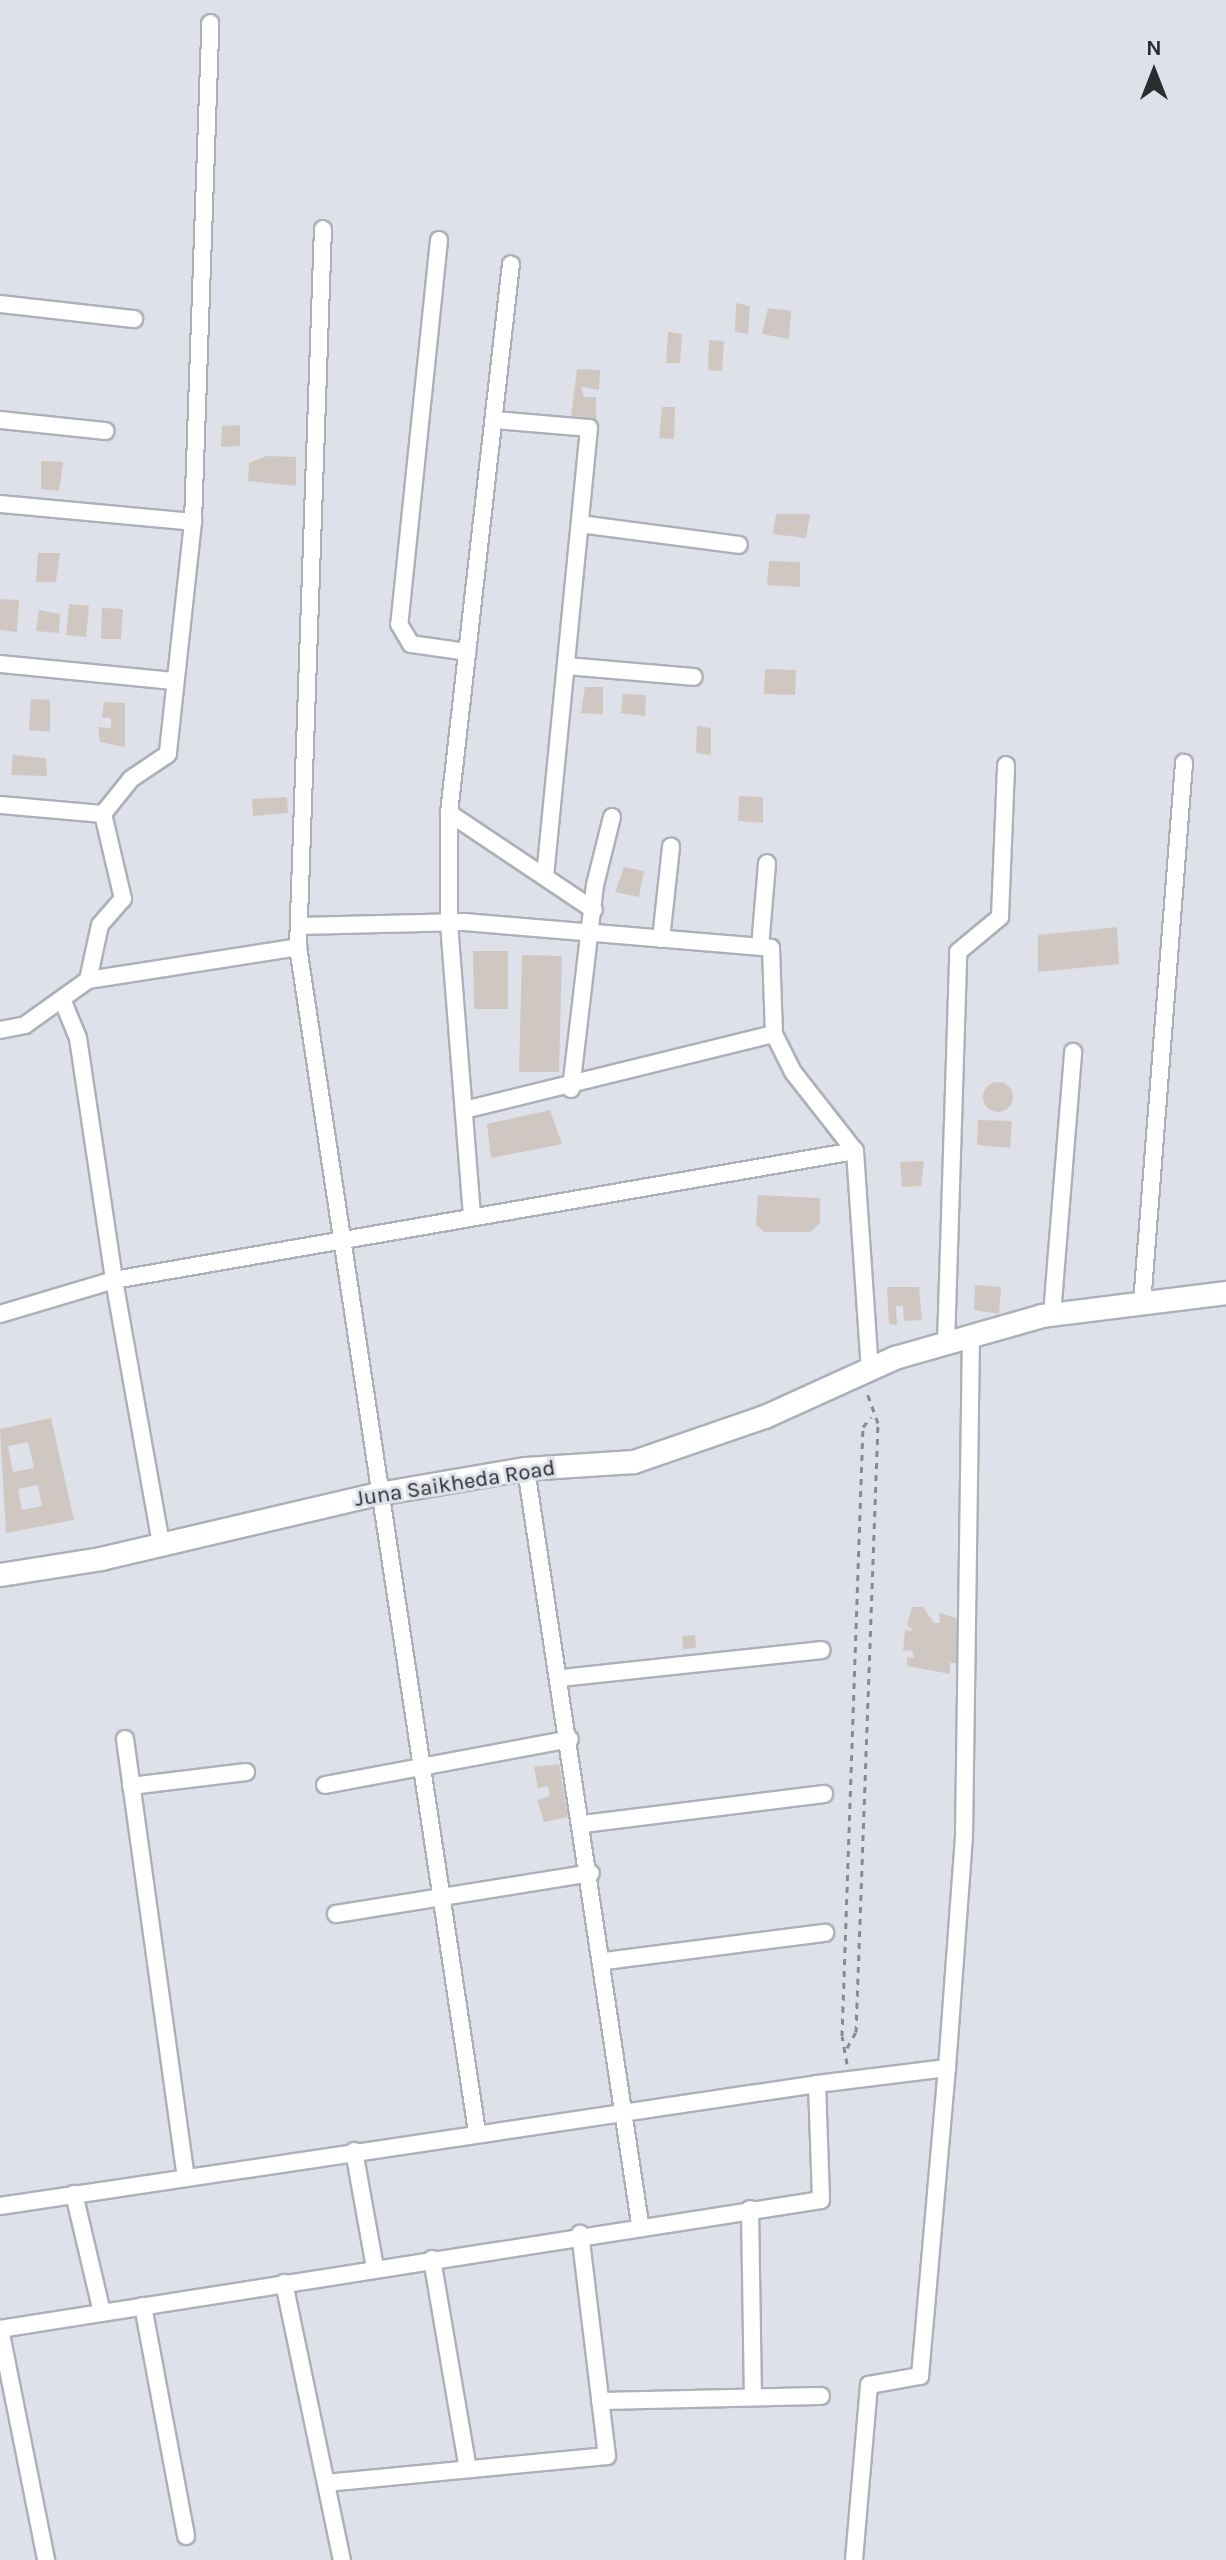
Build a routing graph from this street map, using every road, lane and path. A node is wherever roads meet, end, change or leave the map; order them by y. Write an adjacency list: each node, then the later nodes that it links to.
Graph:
1 (210, 23): 11 (street)
2 (323, 229): 30 (street)
3 (439, 240): 14 (street)
4 (511, 264): 8 (street)
5 (0, 304): 6 (street)
6 (134, 319)
7 (0, 420): 9 (street)
8 (494, 420): 12 (street); 14 (street)
9 (105, 431)
10 (0, 504): 11 (street)
11 (193, 522): 18 (street)
12 (580, 524): 13 (street); 16 (street)
13 (739, 545)
14 (467, 652): 22 (street)
15 (0, 664): 18 (street)
16 (566, 666): 17 (street); 27 (street)
17 (694, 677)
18 (173, 681): 23 (street)
19 (1184, 763): 47 (street)
20 (1006, 765): 51 (street)
21 (0, 805): 23 (street)
22 (449, 813): 27 (street); 29 (street)
23 (103, 814): 35 (street)
24 (612, 817): 28 (street)
25 (671, 847): 32 (street)
26 (767, 863): 34 (street)
27 (545, 874): 28 (street)
28 (594, 910): 31 (street)
29 (449, 922): 30 (street); 31 (street); 41 (street)
30 (299, 926): 33 (street)
31 (591, 933): 32 (street); 40 (street)
32 (661, 939): 34 (street)
33 (298, 947): 35 (street); 44 (street)
34 (760, 947): 38 (street)
35 (88, 980): 36 (street)
36 (62, 999): 37 (street); 45 (street)
37 (0, 1030)
38 (774, 1034): 40 (street); 42 (street)
39 (1073, 1052): 49 (street)
40 (571, 1089): 41 (street)
41 (464, 1110): 43 (street)
42 (855, 1151): 43 (street); 52 (street)
43 (472, 1216): 44 (street)
44 (342, 1241): 45 (street); 55 (street)
45 (114, 1280): 48 (street); 56 (street)
46 (1226, 1293): 47 (main road, Juna Saikheda Road)
47 (1142, 1304): 49 (main road, Juna Saikheda Road)
48 (0, 1314)
49 (1052, 1315): 50 (main road, Juna Saikheda Road)
50 (971, 1336): 51 (main road, Juna Saikheda Road); 74 (street)
51 (946, 1344): 52 (main road, Juna Saikheda Road)
52 (866, 1371): 53 (path); 54 (main road, Juna Saikheda Road)
53 (871, 1417): 73 (path); 73 (path)
54 (526, 1469): 55 (main road, Juna Saikheda Road); 59 (street)
55 (379, 1494): 56 (main road, Juna Saikheda Road); 62 (street)
56 (161, 1545): 57 (main road, Juna Saikheda Road)
57 (0, 1575)
58 (821, 1650): 59 (street)
59 (561, 1678): 61 (street)
60 (125, 1739): 65 (street)
61 (570, 1739): 62 (street); 67 (street)
62 (423, 1767): 64 (street); 69 (street)
63 (246, 1772): 65 (street)
64 (325, 1785)
65 (131, 1786): 80 (street)
66 (824, 1794): 67 (street)
67 (583, 1824): 68 (street)
68 (591, 1873): 69 (street); 72 (street)
69 (445, 1897): 70 (street); 78 (street)
70 (336, 1914)
71 (825, 1933): 72 (street)
72 (605, 1961): 77 (street)
73 (847, 2048): 75 (path)
74 (947, 2068): 75 (street); 100 (street)
75 (847, 2080): 76 (street)
76 (817, 2084): 77 (street); 83 (street)
77 (624, 2112): 78 (street); 84 (street)
78 (477, 2132): 79 (street)
79 (354, 2151): 80 (street); 87 (street)
80 (186, 2177): 81 (street)
81 (74, 2194): 82 (street); 90 (street)
82 (0, 2206)
83 (750, 2209): 84 (street); 92 (street)
84 (640, 2224): 85 (street)
85 (580, 2234): 86 (street); 94 (street)
86 (432, 2259): 87 (street); 95 (street)
87 (375, 2268): 88 (street)
88 (284, 2283): 89 (street); 96 (street)
89 (143, 2306): 90 (street); 97 (street)
90 (102, 2312): 91 (street)
91 (0, 2329): 98 (street)
92 (753, 2393): 93 (street); 94 (street)
93 (821, 2396)
94 (600, 2401): 95 (street)
95 (468, 2469): 96 (street)
96 (326, 2483): 99 (street)
97 (186, 2536)
98 (46, 2560)
99 (342, 2560)
100 (854, 2560)

